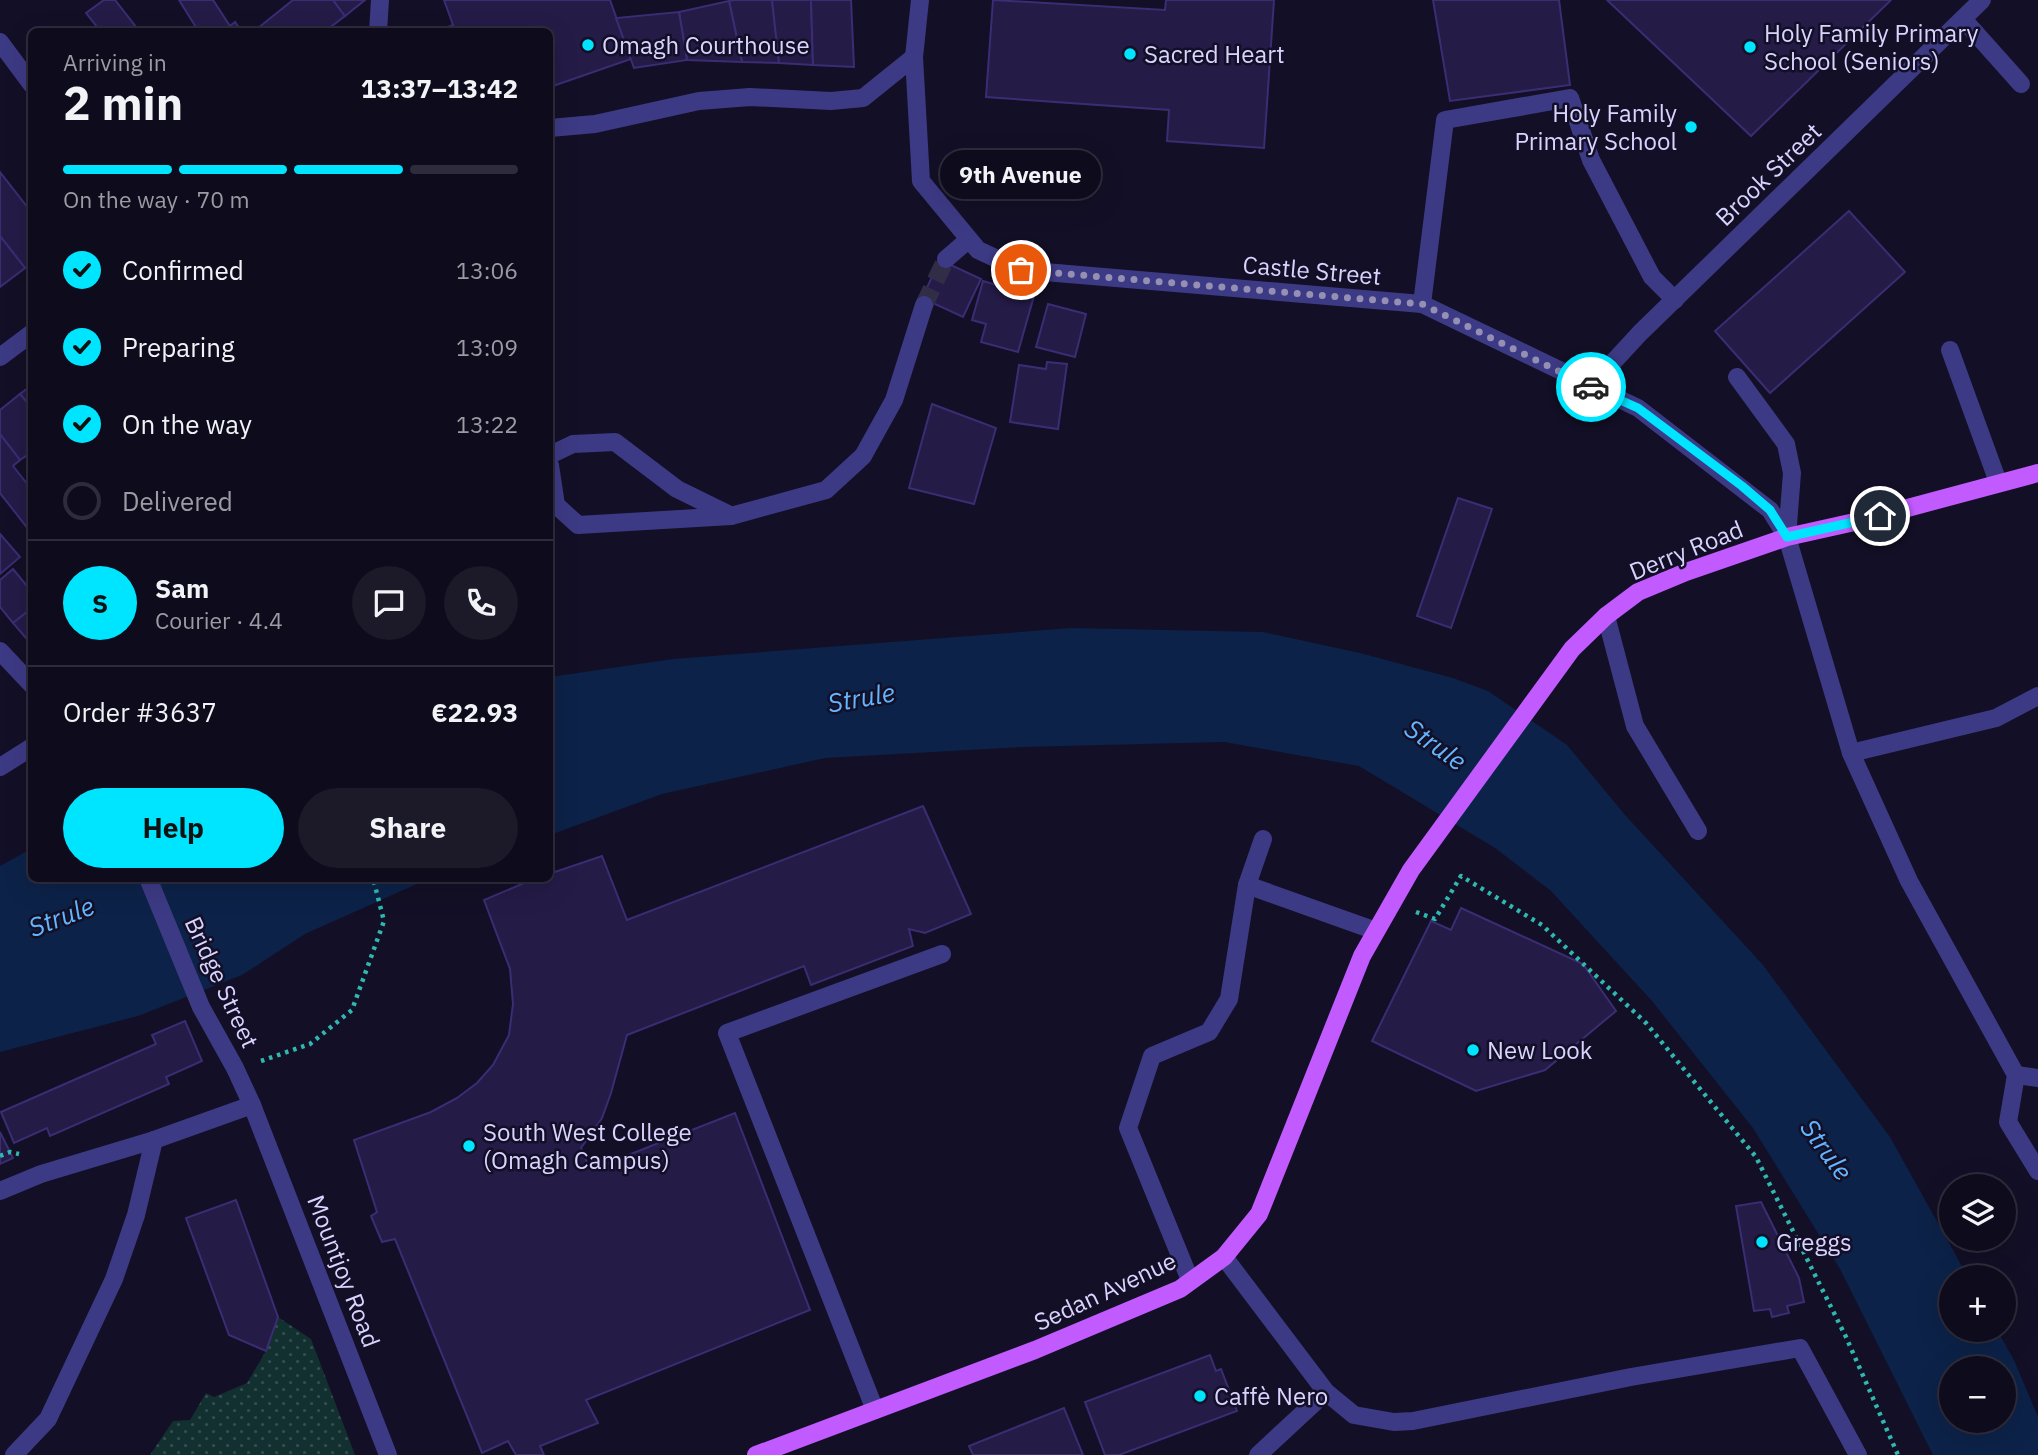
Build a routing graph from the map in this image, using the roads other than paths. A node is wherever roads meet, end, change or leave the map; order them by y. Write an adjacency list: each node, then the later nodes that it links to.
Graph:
1 (380, 0): 5 (street)
2 (920, 0): 7 (street, Castle Street)
3 (1982, 0): 4 (street, Brook Street)
4 (1963, 19): 9 (street); 13 (street, Brook Street)
5 (378, 28)
6 (0, 42): 8 (street)
7 (914, 57): 10 (street); 11 (street, Castle Street)
8 (28, 80)
9 (2021, 84)
10 (553, 128)
11 (968, 240): 12 (street); 14 (street, Castle Street)
12 (946, 259)
13 (1675, 300): 14 (street); 20 (street, Brook Street)
14 (1422, 304): 20 (street, Castle Street)
15 (924, 305): 25 (street)
16 (28, 336): 18 (street)
17 (1950, 350): 23 (street)
18 (0, 357)
19 (1737, 377): 26 (street)
20 (1596, 389): 26 (street, Castle Street)
21 (553, 454): 25 (street)
22 (2038, 473): 23 (main road, Derry Road)
23 (1998, 482): 26 (main road, Derry Road)
24 (553, 485): 25 (street)
25 (731, 516)
26 (1787, 537): 27 (main road, Derry Road); 32 (street)
27 (1606, 615): 34 (street); 36 (main road, Derry Road)
28 (0, 651): 29 (street)
29 (28, 681)
30 (2038, 696): 32 (street)
31 (28, 750): 33 (street)
32 (1851, 753): 41 (street)
33 (0, 767)
34 (1698, 831)
35 (1263, 839): 38 (street)
36 (1411, 870): 39 (main road, Sedan Avenue)
37 (150, 882): 43 (street, Bridge Street)
38 (1247, 885): 39 (street); 48 (street)
39 (1376, 931): 47 (main road, Sedan Avenue)
40 (942, 954): 50 (street)
41 (2016, 1074): 42 (street); 45 (street)
42 (2038, 1078)
43 (252, 1105): 44 (street); 52 (street, Mountjoy Road)
44 (154, 1140): 46 (street); 51 (street)
45 (2038, 1171)
46 (0, 1191)
47 (1224, 1257): 48 (main road, Sedan Avenue); 49 (street)
48 (1190, 1280): 50 (main road, Sedan Avenue)
49 (1326, 1392): 54 (street); 55 (street)
50 (875, 1410): 53 (main road, Sedan Avenue)
51 (14, 1455)
52 (388, 1455)
53 (755, 1455)
54 (1258, 1455)
55 (1858, 1455)

